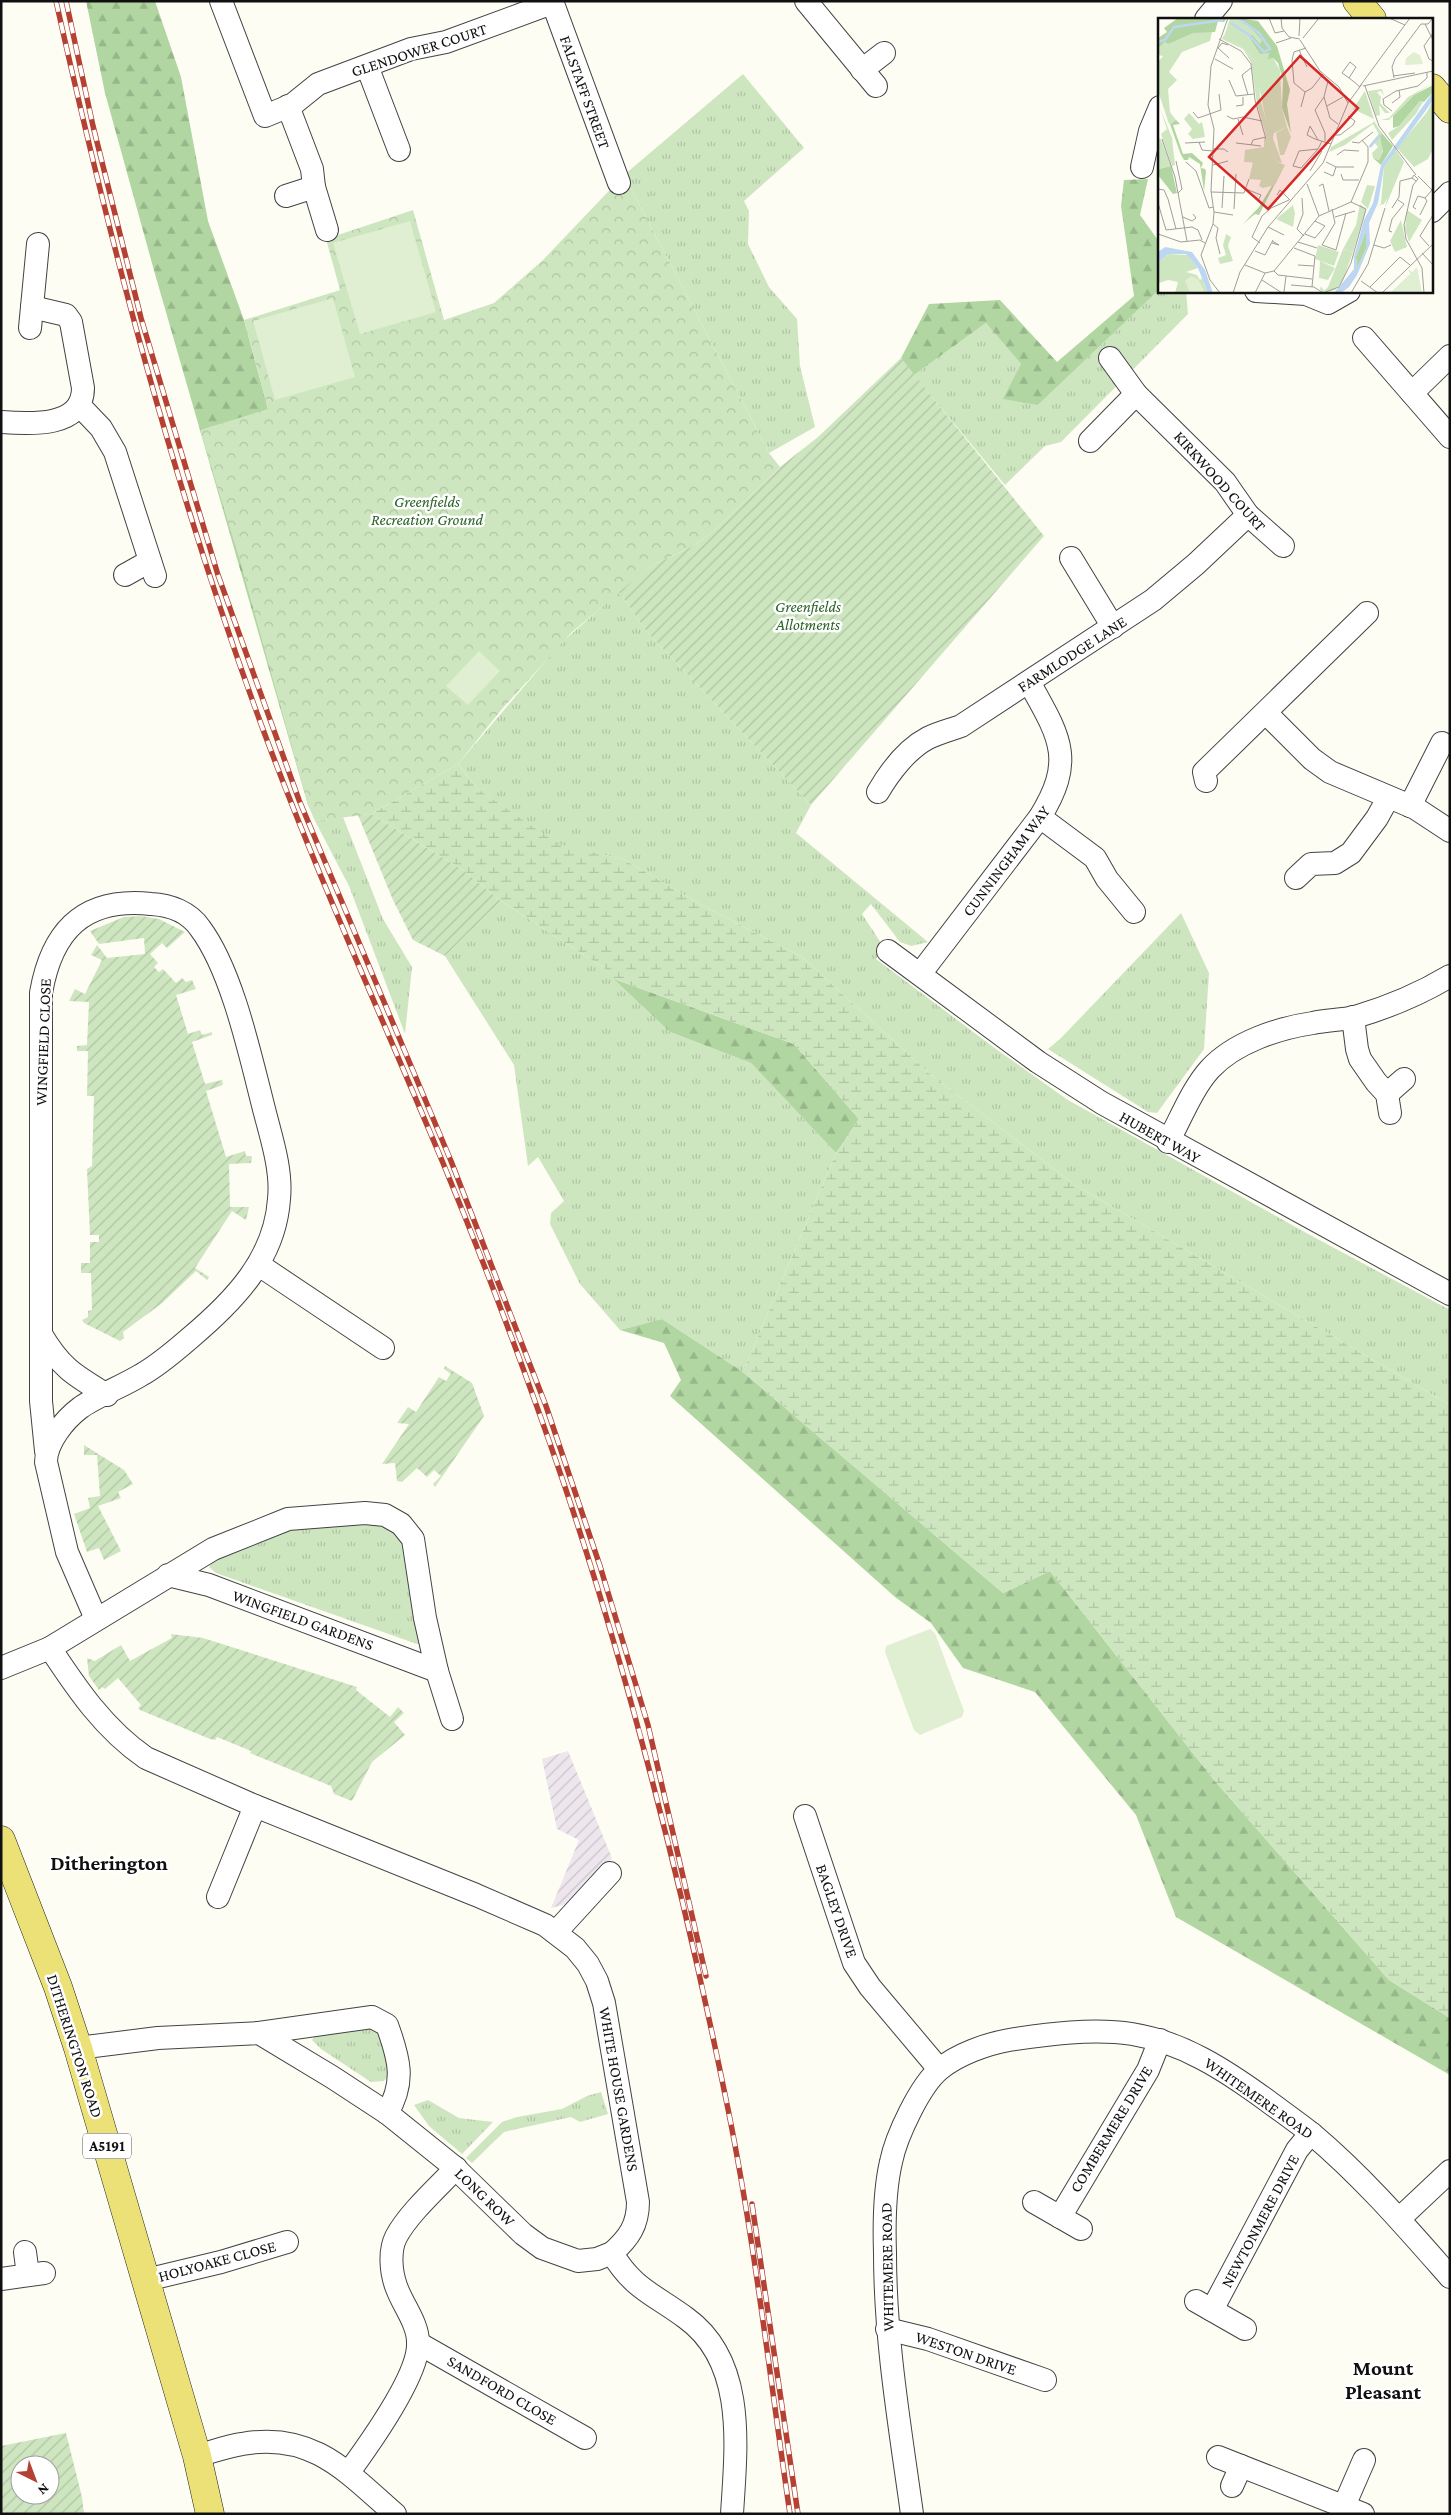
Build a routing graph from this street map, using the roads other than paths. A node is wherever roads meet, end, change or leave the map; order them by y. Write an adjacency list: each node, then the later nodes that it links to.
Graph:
1 (222, 1): 11 (street, GLENDOWER COURT)
2 (1221, 1): 6 (street)
3 (1357, 1): 7 (main road)
4 (552, 2): 9 (street, GLENDOWER COURT); 16 (street, FALSTAFF STREET)
5 (811, 8): 8 (street)
6 (1207, 18)
7 (1371, 18)
8 (884, 52)
9 (367, 66): 11 (street, GLENDOWER COURT); 14 (street)
10 (1434, 90): 12 (main road)
11 (288, 106): 17 (street)
12 (1450, 109)
13 (1158, 117): 15 (street)
14 (397, 151)
15 (1150, 155)
16 (619, 183)
17 (314, 188): 19 (street); 21 (street)
18 (1450, 193): 20 (street)
19 (286, 196)
20 (1434, 209)
21 (327, 230)
22 (38, 244): 30 (street)
23 (1273, 292): 24 (street)
24 (1347, 292)
25 (1363, 337): 29 (street)
26 (1450, 356): 29 (street)
27 (1110, 358): 28 (street, KIRKWOOD COURT)
28 (1136, 394): 33 (street); 34 (street, KIRKWOOD COURT)
29 (1412, 394): 32 (street)
30 (79, 405): 31 (street); 37 (street)
31 (1, 422)
32 (1450, 437)
33 (1090, 441)
34 (1248, 515): 35 (street, KIRKWOOD COURT); 39 (street, FARMLODGE LANE)
35 (1283, 546)
36 (1071, 558): 39 (street)
37 (126, 575)
38 (1367, 613): 41 (street)
39 (1113, 627): 40 (street, FARMLODGE LANE)
40 (1029, 682): 43 (street, FARMLODGE LANE); 47 (street, CUNNINGHAM WAY)
41 (1266, 713): 44 (street); 45 (street)
42 (1442, 743): 46 (street)
43 (878, 780)
44 (1206, 781)
45 (1388, 798): 46 (street); 49 (street)
46 (1410, 806): 48 (street)
47 (1040, 817): 50 (street); 52 (street, CUNNINGHAM WAY)
48 (1450, 832)
49 (1304, 863)
50 (1134, 912)
51 (888, 951): 52 (street, HUBERT WAY)
52 (920, 974): 56 (street, HUBERT WAY)
53 (1450, 976): 54 (street)
54 (1353, 1017): 55 (street); 56 (street)
55 (1404, 1078)
56 (1168, 1142): 58 (street, HUBERT WAY)
57 (259, 1265): 59 (street, WINGFIELD CLOSE); 60 (street); 61 (street, WINGFIELD CLOSE)
58 (1450, 1294)
59 (41, 1333): 61 (street, WINGFIELD CLOSE); 62 (street, WINGFIELD CLOSE)
60 (383, 1348)
61 (107, 1395): 62 (street, WINGFIELD CLOSE)
62 (46, 1451): 64 (street, WINGFIELD CLOSE)
63 (168, 1575): 64 (street); 67 (street, WINGFIELD GARDENS); 67 (street)
64 (96, 1619): 65 (street)
65 (50, 1648): 66 (street); 69 (street, WHITE HOUSE GARDENS)
66 (1, 1668)
67 (437, 1671): 68 (street)
68 (452, 1720)
69 (255, 1806): 73 (street); 74 (street, WHITE HOUSE GARDENS)
70 (805, 1816): 78 (street, BAGLEY DRIVE)
71 (3, 1848): 77 (main road, DITHERINGTON ROAD / A5191)
72 (610, 1873): 74 (street)
73 (218, 1897)
74 (556, 1932): 89 (street, WHITE HOUSE GARDENS)
75 (259, 2033): 77 (street); 79 (street, LONG ROW); 79 (street)
76 (1160, 2040): 78 (street, WHITEMERE ROAD); 80 (street, WHITEMERE ROAD); 84 (street, COMBERMERE DRIVE)
77 (78, 2048): 92 (main road, DITHERINGTON ROAD / A5191)
78 (939, 2069): 94 (street, WHITEMERE ROAD)
79 (387, 2113): 81 (street, LONG ROW)
80 (1311, 2133): 85 (street, WHITEMERE ROAD); 93 (street, NEWTONMERE DRIVE)
81 (456, 2168): 89 (street, LONG ROW); 95 (street)
82 (1450, 2171): 85 (street)
83 (1034, 2202): 84 (street)
84 (1060, 2217): 86 (street)
85 (1399, 2218): 90 (street, WHITEMERE ROAD)
86 (1081, 2229)
87 (287, 2242): 92 (street, HOLYOAKE CLOSE)
88 (25, 2252): 91 (street)
89 (612, 2253): 105 (street)
90 (1450, 2277)
91 (1, 2279)
92 (146, 2280): 98 (main road, DITHERINGTON ROAD / A5191)
93 (1245, 2329)
94 (887, 2330): 96 (street, WESTON DRIVE); 106 (street, WHITEMERE ROAD)
95 (418, 2343): 97 (street, SANDFORD CLOSE); 101 (street)
96 (1044, 2380)
97 (585, 2438)
98 (197, 2456): 101 (street); 103 (main road, A5191)
99 (1218, 2457): 102 (street)
100 (1364, 2460): 102 (street)
101 (349, 2472): 104 (street)
102 (1354, 2510)
103 (210, 2514)
104 (395, 2514)
105 (732, 2514)
106 (912, 2514)

